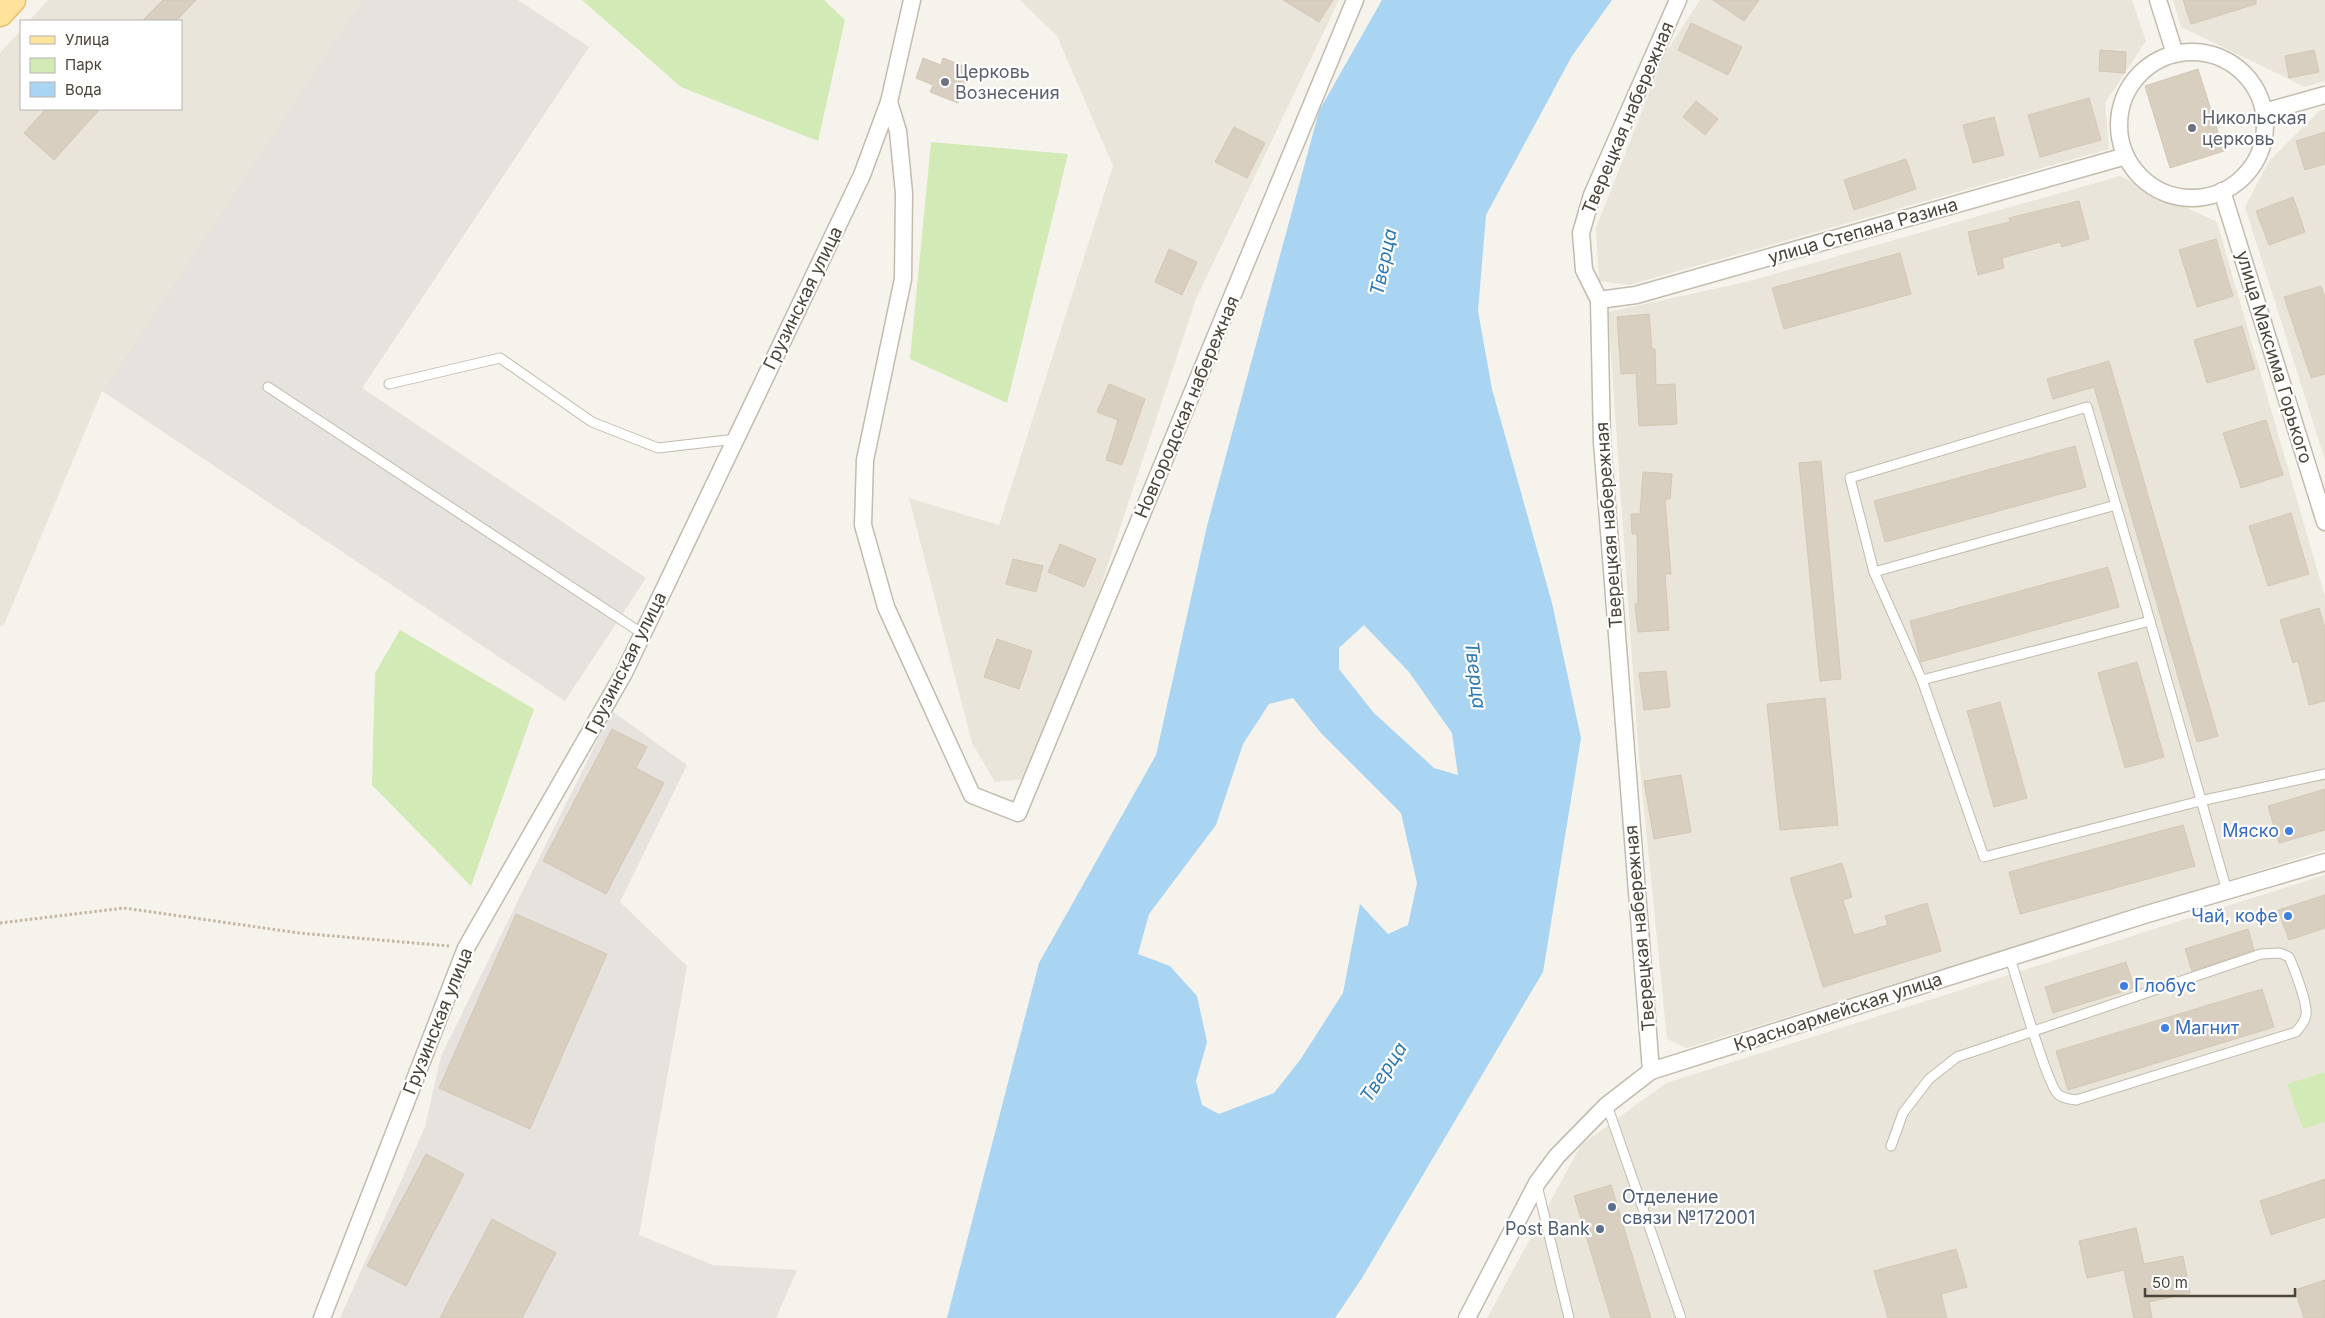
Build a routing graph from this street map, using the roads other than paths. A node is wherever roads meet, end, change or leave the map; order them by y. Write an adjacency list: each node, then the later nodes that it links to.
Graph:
1 (12, 0): 6 (main road)
2 (1355, 0): 9 (street, Новгородская набережная)
3 (1678, 0): 13 (street, Тверецкая набережная)
4 (2158, 0): 7 (street)
5 (909, 1): 9 (street, Грузинская улица)
6 (0, 13)
7 (2175, 54): 10 (street); 11 (street)
8 (2325, 95): 10 (street)
9 (889, 102): 16 (street, Грузинская улица)
10 (2264, 112): 12 (street)
11 (2126, 156): 12 (street); 13 (street, улица Степана Разина)
12 (2222, 191): 18 (street, улица Максима Горького)
13 (1598, 300): 29 (street, Тверецкая набережная)
14 (389, 384): 16 (lane)
15 (268, 387): 21 (lane)
16 (736, 439): 21 (street, Грузинская улица)
17 (2116, 505): 19 (lane); 19 (lane); 20 (lane)
18 (2325, 522)
19 (1874, 572): 22 (lane)
20 (2150, 621): 22 (lane); 24 (lane)
21 (643, 634): 33 (street, Грузинская улица)
22 (1922, 680): 24 (lane)
23 (2325, 774): 24 (lane)
24 (2200, 801): 26 (lane)
25 (2325, 862): 26 (street, Красноармейская улица)
26 (2227, 891): 27 (street, Красноармейская улица)
27 (2010, 958): 28 (lane); 29 (street, Красноармейская улица)
28 (2033, 1030): 28 (lane); 31 (lane)
29 (1651, 1071): 30 (street, Красноармейская улица)
30 (1607, 1105): 32 (street, Красноармейская улица); 36 (lane)
31 (1891, 1146)
32 (1537, 1183): 34 (street, Красноармейская улица); 35 (lane)
33 (322, 1318)
34 (1467, 1318)
35 (1569, 1318)
36 (1681, 1318)

